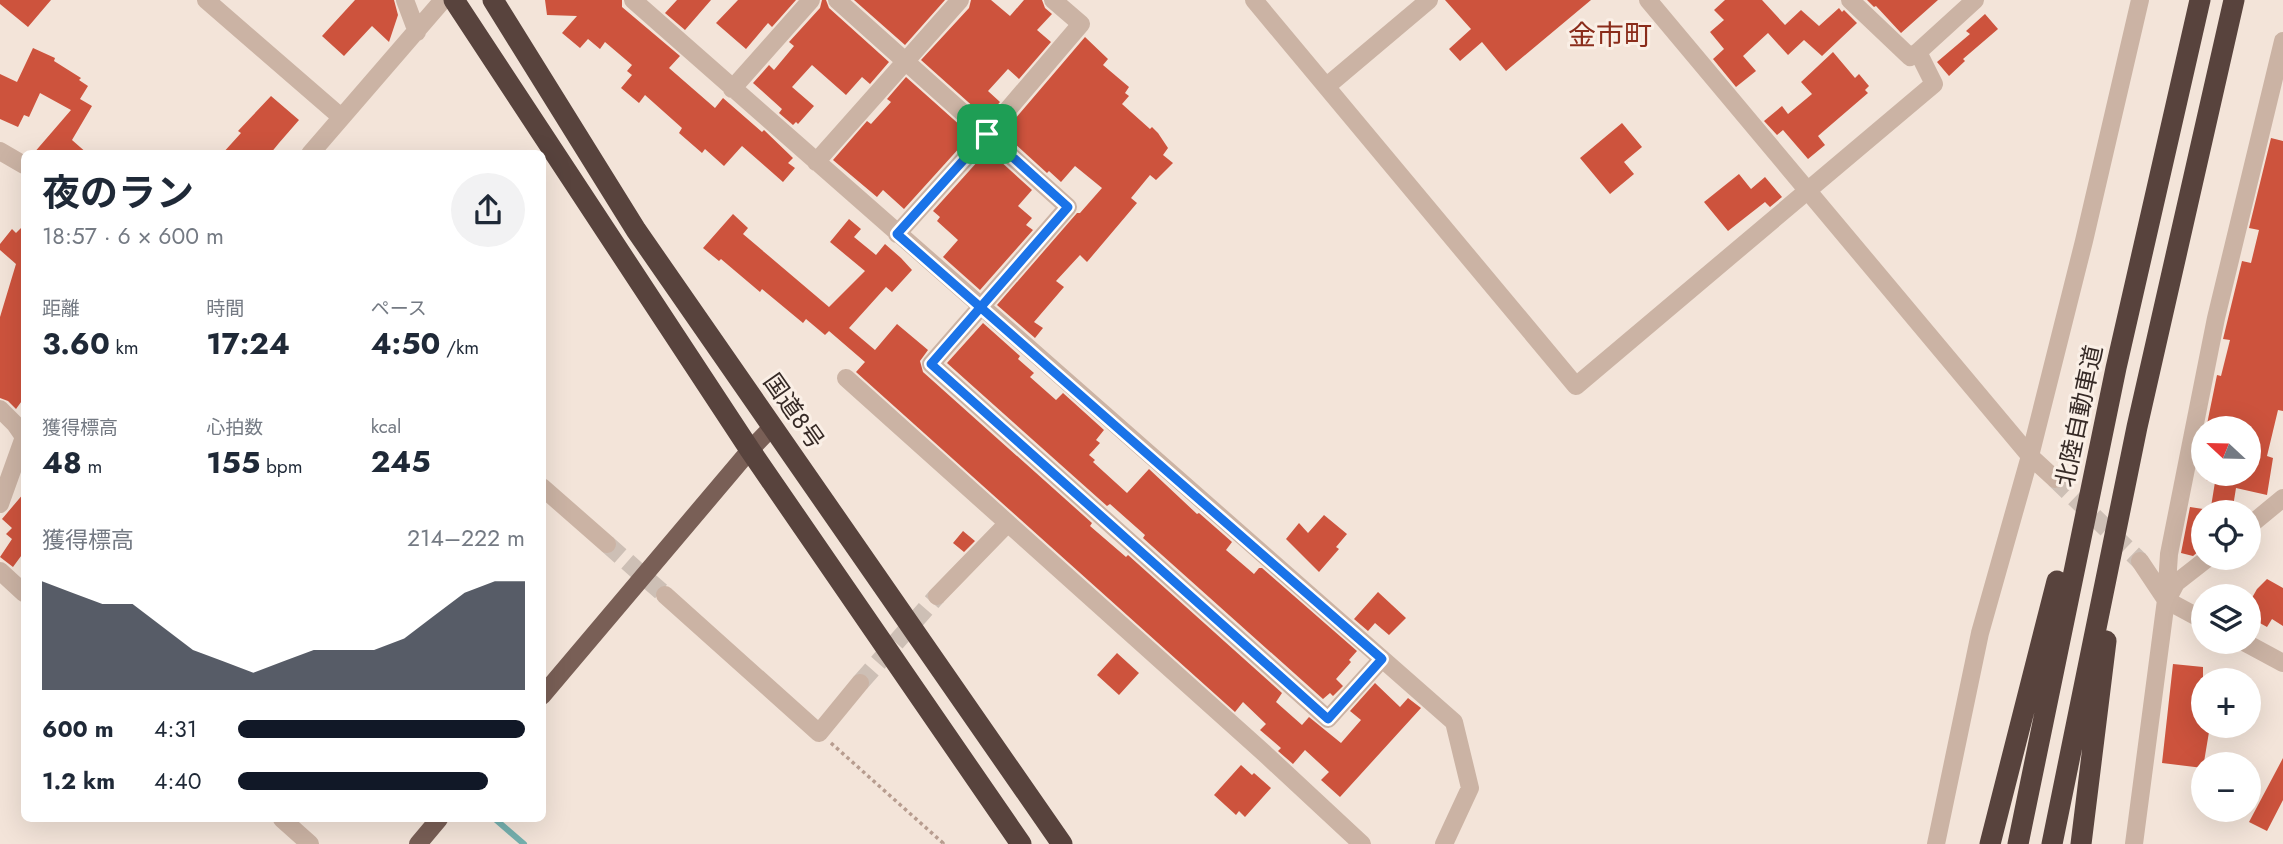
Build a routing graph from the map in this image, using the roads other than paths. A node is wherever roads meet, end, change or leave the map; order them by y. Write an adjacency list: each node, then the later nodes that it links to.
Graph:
1 (206, 0): 25 (street)
2 (405, 0): 19 (street)
3 (443, 0): 19 (street)
4 (454, 0): 41 (highway)
5 (493, 0): 38 (highway, 国道8号)
6 (633, 0): 24 (street)
7 (811, 0): 24 (street)
8 (837, 0): 22 (street)
9 (960, 0): 22 (street)
10 (1053, 0): 26 (street)
11 (1254, 0): 23 (street)
12 (1429, 0): 23 (street)
13 (1648, 0): 32 (street)
14 (1850, 0): 21 (street)
15 (1975, 0): 21 (street)
16 (2140, 0): 42 (street)
17 (2200, 0): 31 (highway, 北陸自動車道)
18 (2234, 0): 39 (highway)
19 (417, 32): 25 (street)
20 (2283, 41): 57 (street)
21 (1918, 52): 32 (street)
22 (906, 62): 26 (street); 29 (street)
23 (1327, 86): 32 (street)
24 (732, 89): 29 (street)
25 (341, 117): 27 (street)
26 (987, 134): 33 (street); 34 (street)
27 (313, 150)
28 (0, 151): 30 (street)
29 (816, 162): 33 (street)
30 (21, 163)
31 (2156, 188): 73 (highway); 74 (highway, 北陸自動車道)
32 (1808, 191): 42 (street)
33 (897, 234): 34 (street)
34 (980, 307): 60 (street); 60 (street)
35 (846, 379): 49 (street)
36 (0, 409): 37 (street)
37 (20, 419)
38 (773, 426): 41 (main road); 69 (highway, 国道8号)
39 (2137, 427): 75 (highway); 76 (highway)
40 (21, 443): 47 (street)
41 (750, 450): 63 (main road); 68 (highway)
42 (2030, 456): 43 (street); 72 (street)
43 (2055, 479)
44 (2283, 484): 46 (street)
45 (546, 491): 50 (street)
46 (2280, 501): 48 (street)
47 (0, 504)
48 (2261, 516)
49 (1007, 524): 56 (street); 70 (street)
50 (607, 544)
51 (2140, 561): 57 (street)
52 (2193, 570): 57 (street)
53 (0, 571): 54 (street)
54 (21, 590)
55 (665, 596): 62 (street)
56 (937, 596)
57 (2166, 600): 58 (street); 77 (street)
58 (2191, 614)
59 (2261, 651): 61 (street)
60 (1382, 659): 71 (street)
61 (2283, 663)
62 (859, 683)
63 (546, 691)
64 (285, 822): 66 (street)
65 (436, 822): 67 (main road)
66 (310, 844)
67 (418, 844)
68 (1021, 844)
69 (1062, 844)
70 (1362, 844)
71 (1444, 844)
72 (1936, 844)
73 (1990, 844)
74 (2018, 844)
75 (2052, 844)
76 (2081, 844)
77 (2134, 844)

